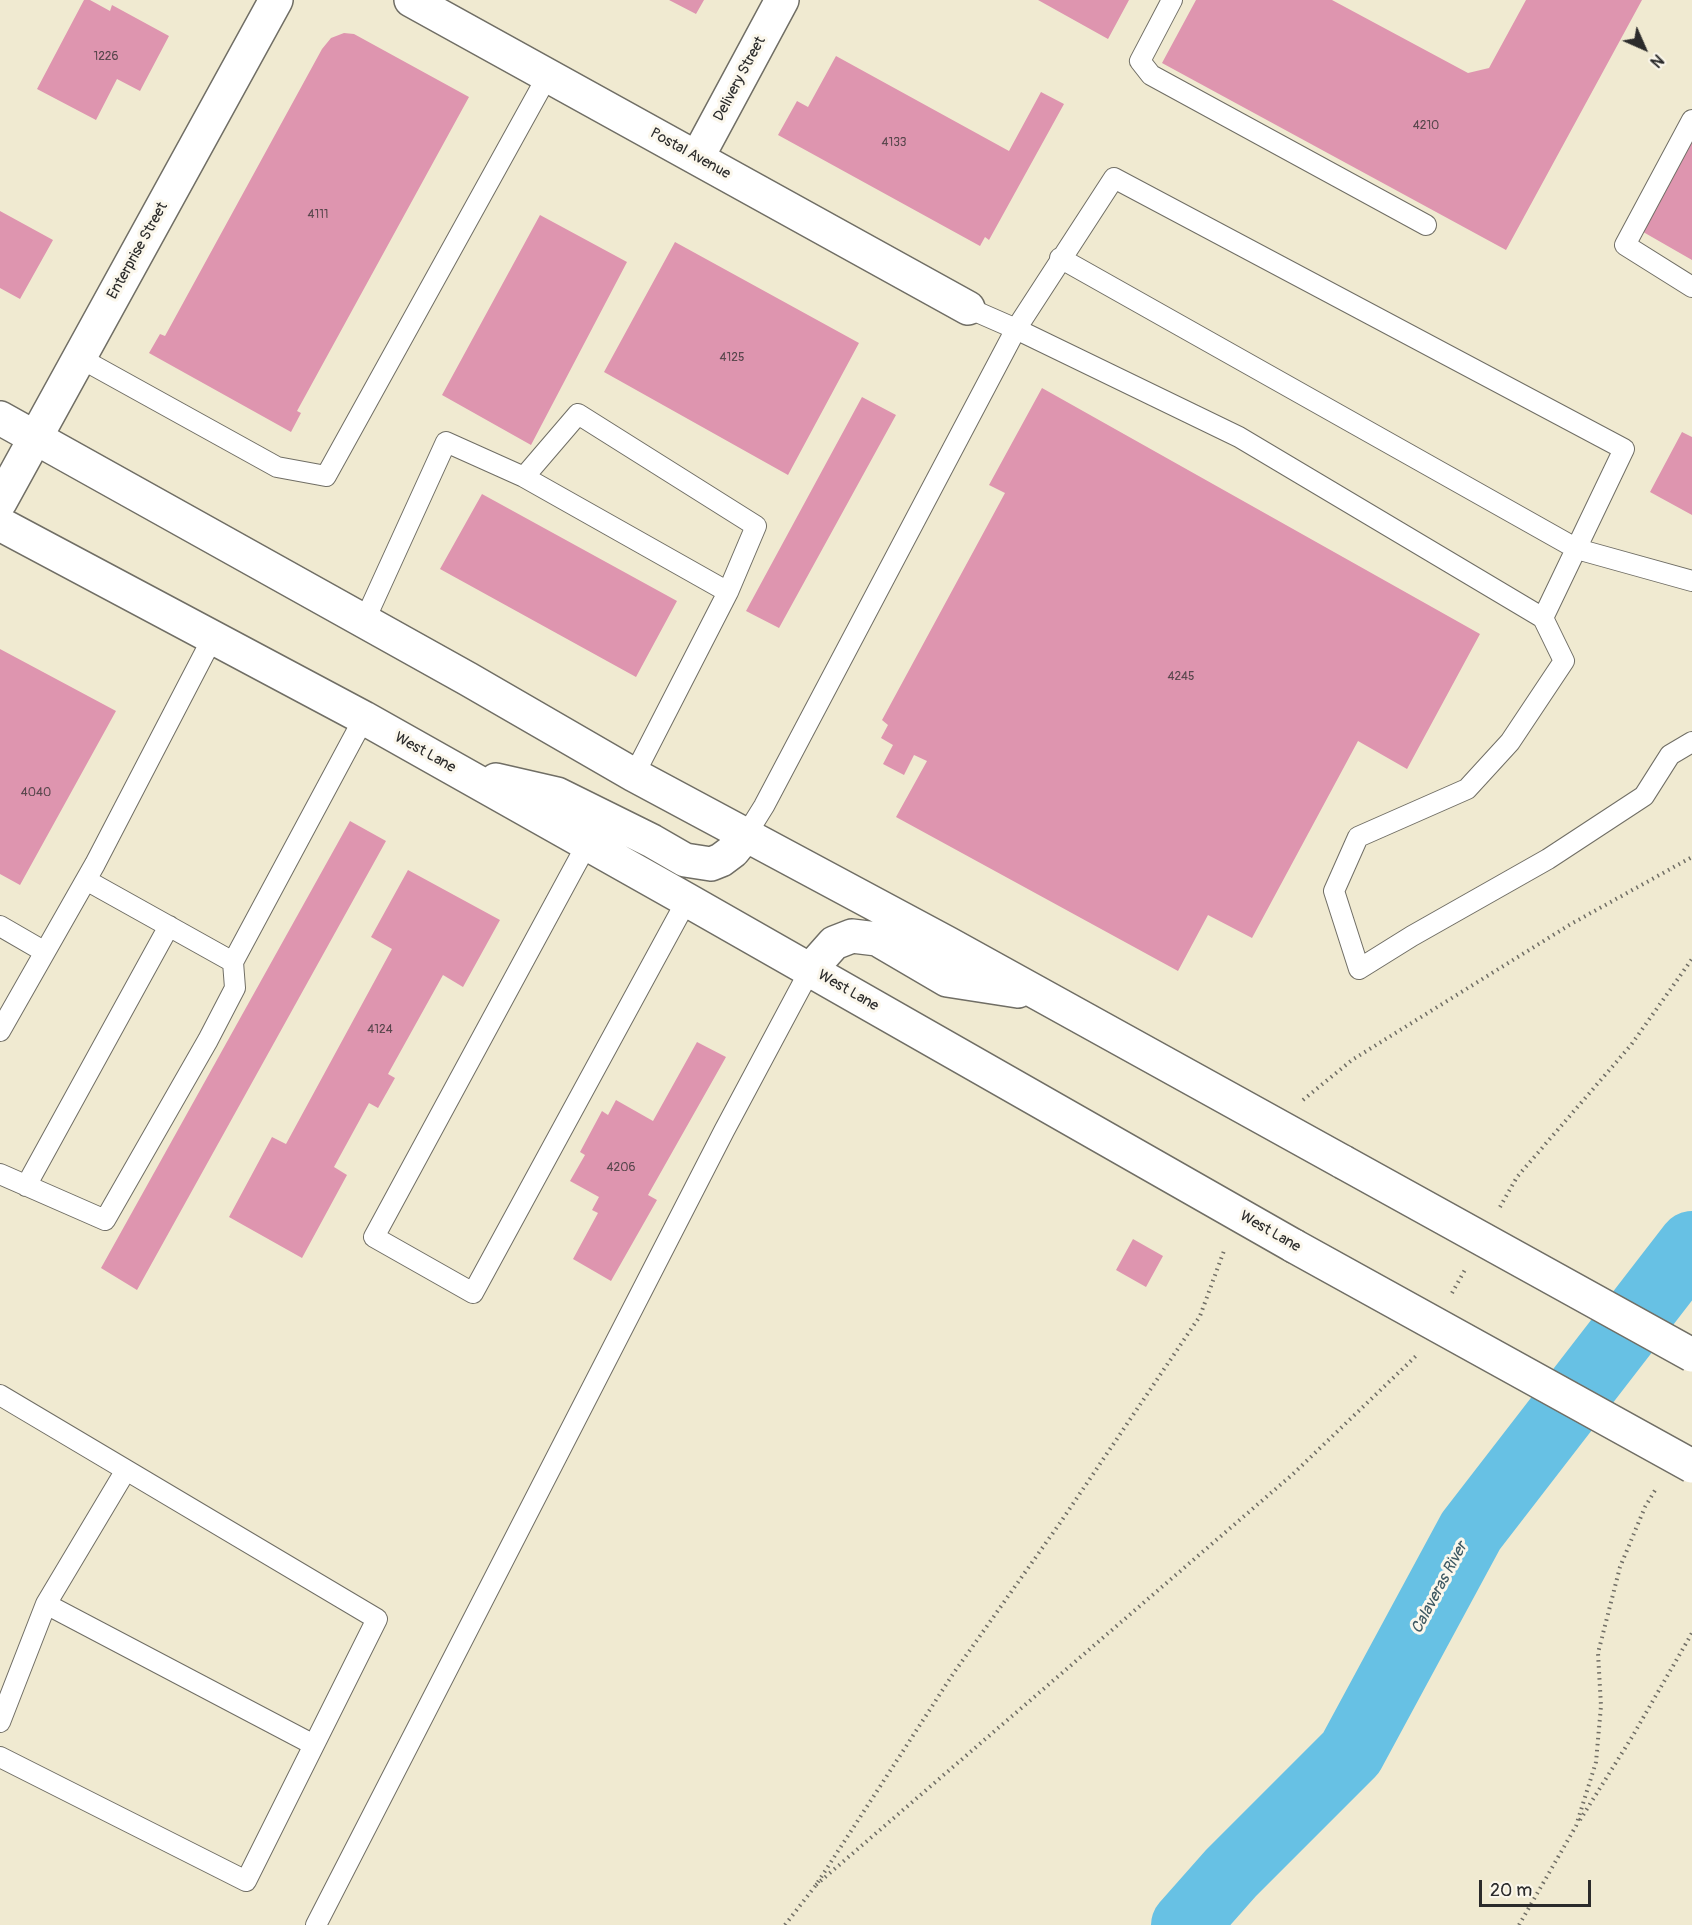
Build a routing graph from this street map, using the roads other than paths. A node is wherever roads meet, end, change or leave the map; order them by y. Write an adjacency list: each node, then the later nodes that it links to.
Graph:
1 (276, 0): 13 (main road, Enterprise Street)
2 (411, 0): 5 (main road, Postal Avenue)
3 (782, 0): 7 (main road, Delivery Street)
4 (1172, 0): 8 (lane)
5 (548, 75): 7 (main road, Postal Avenue); 13 (lane)
6 (1692, 120): 10 (lane)
7 (697, 158): 11 (main road, Postal Avenue)
8 (1426, 225)
9 (1060, 258): 12 (lane); 19 (lane); 19 (lane)
10 (1692, 287)
11 (968, 308): 12 (lane)
12 (1016, 329): 22 (lane); 29 (lane)
13 (80, 358): 15 (main road, Enterprise Street)
14 (0, 418): 15 (main road)
15 (36, 438): 17 (main road, Enterprise Street); 23 (main road)
16 (524, 477): 21 (lane); 21 (lane); 23 (lane)
17 (0, 502)
18 (0, 524): 24 (main road, West Lane)
19 (1577, 549): 20 (lane); 22 (lane)
20 (1692, 581)
21 (728, 592): 28 (lane)
22 (1544, 618): 26 (lane)
23 (366, 622): 28 (main road)
24 (213, 637): 25 (main road, West Lane); 31 (lane)
25 (364, 718): 27 (main road, West Lane); 36 (lane)
26 (1692, 742)
27 (459, 772): 29 (main road); 30 (main road, West Lane)
28 (634, 774): 29 (main road)
29 (746, 835): 38 (main road)
30 (587, 844): 32 (main road, West Lane); 32 (lane)
31 (86, 880): 34 (lane); 35 (lane)
32 (687, 900): 37 (main road, West Lane)
33 (0, 926): 35 (lane)
34 (169, 926): 36 (lane); 41 (lane)
35 (45, 952): 39 (lane)
36 (233, 962): 41 (lane)
37 (810, 970): 38 (main road); 44 (main road, West Lane, bridge); 50 (lane)
38 (1041, 995): 42 (main road, bridge)
39 (0, 1031)
40 (2, 1180): 41 (lane)
41 (26, 1186)
42 (1692, 1355)
43 (0, 1395): 45 (lane)
44 (1692, 1466)
45 (126, 1470): 46 (lane); 48 (lane)
46 (46, 1604): 47 (lane); 48 (lane)
47 (0, 1722)
48 (314, 1745): 49 (lane)
49 (0, 1757)
50 (316, 1925)

